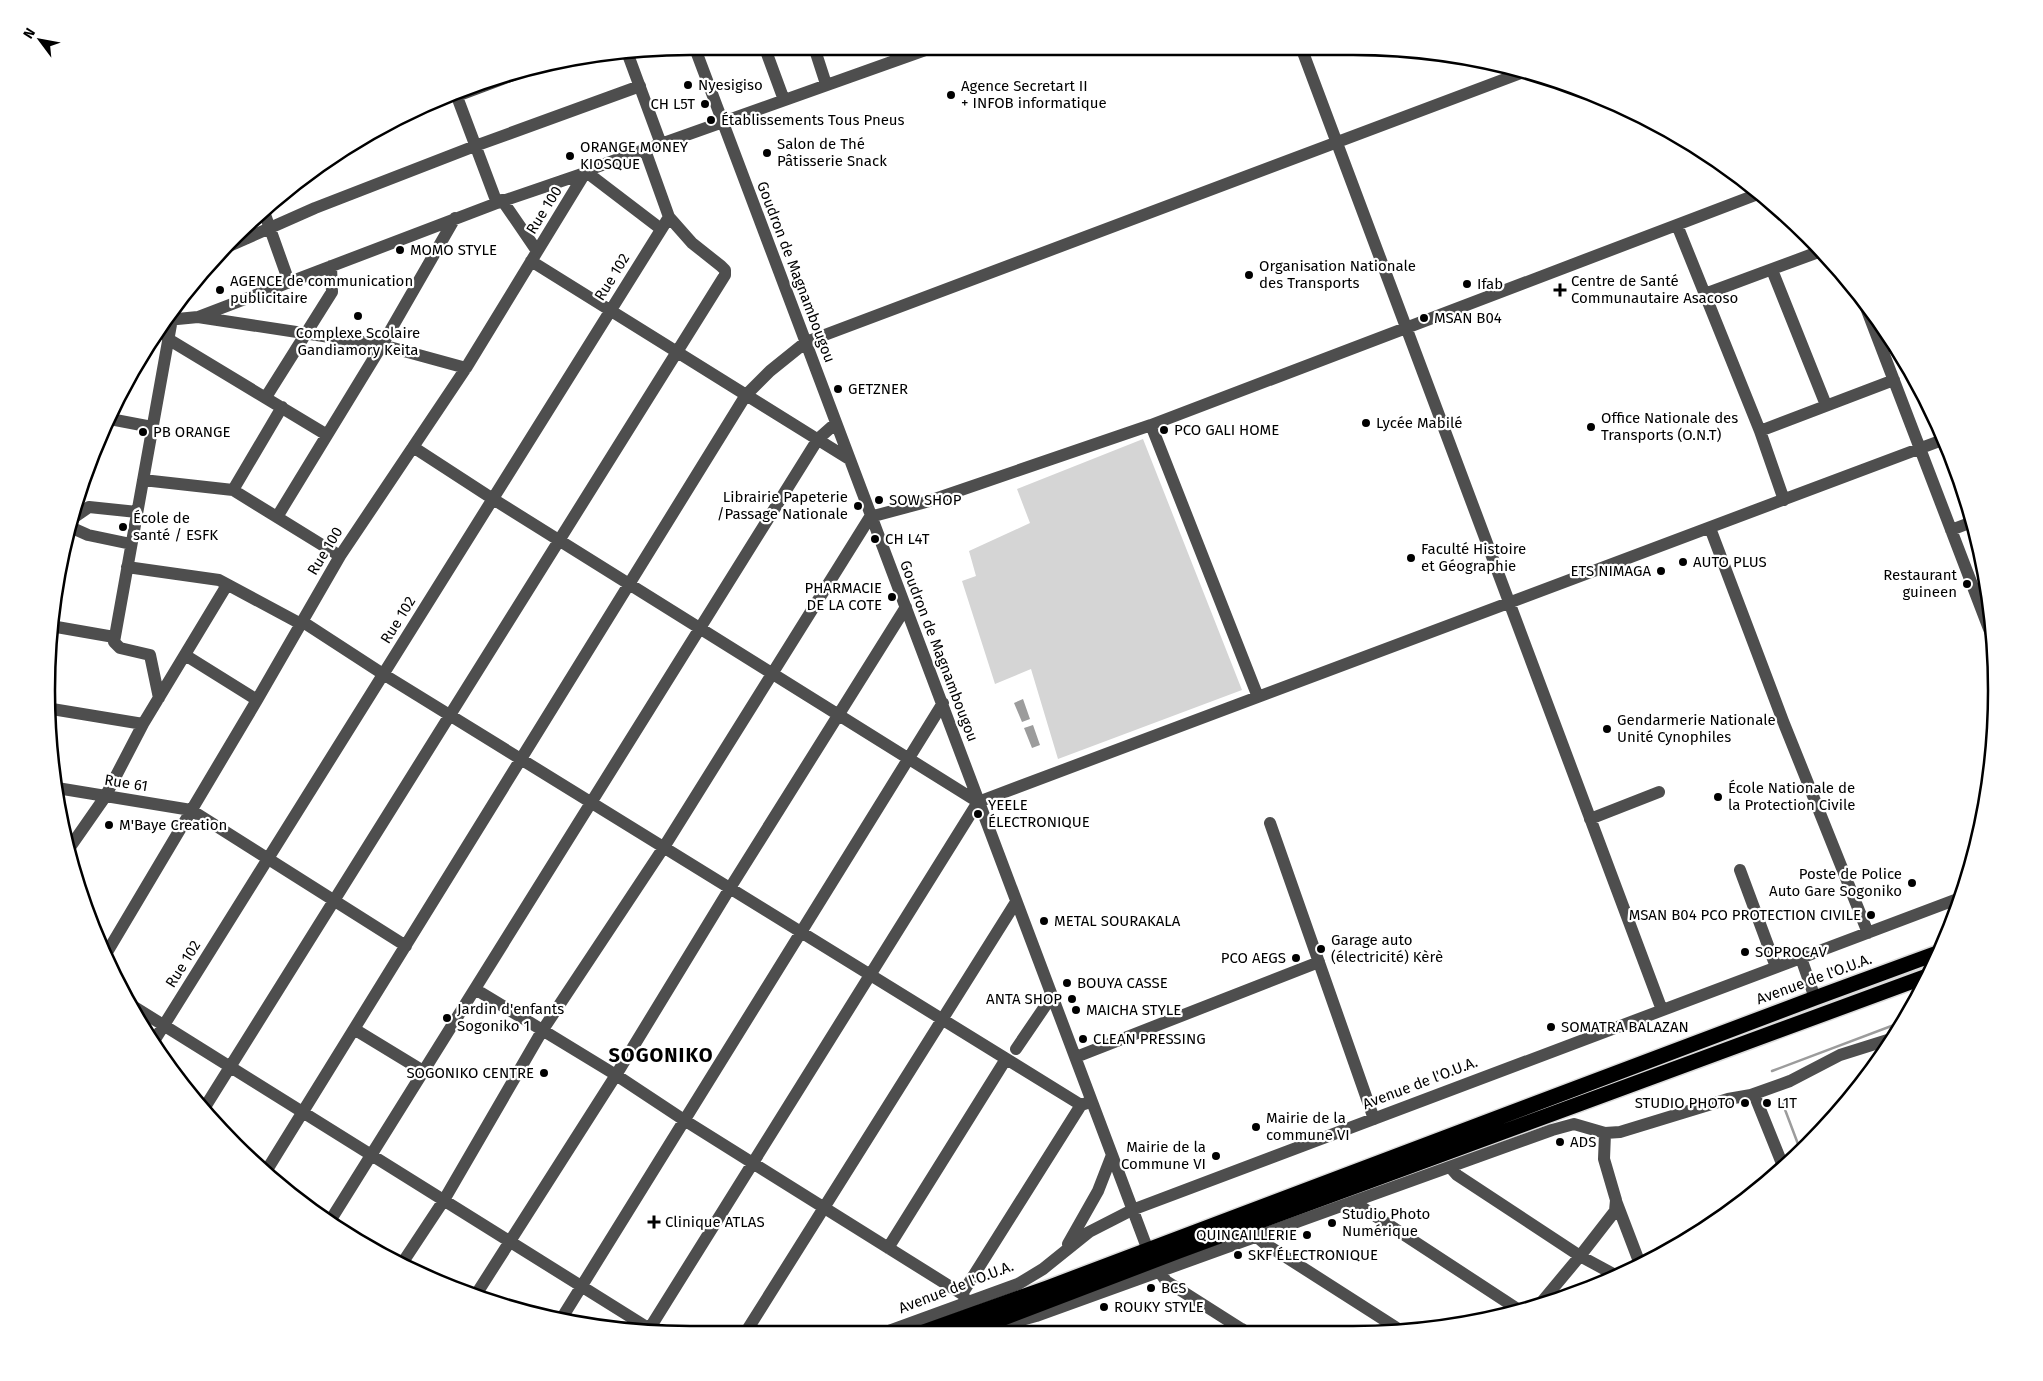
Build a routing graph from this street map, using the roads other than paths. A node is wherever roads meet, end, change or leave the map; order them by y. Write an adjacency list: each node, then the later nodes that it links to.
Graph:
1 (698, 55): 12 (street, Goudron de Magnambougou)
2 (767, 55): 11 (street)
3 (817, 55): 8 (street)
4 (911, 55): 8 (street)
5 (1304, 55): 13 (street)
6 (629, 58): 9 (street)
7 (1513, 76): 13 (street)
8 (826, 84): 11 (street)
9 (640, 86): 14 (street); 15 (street)
10 (458, 99): 15 (street)
11 (784, 100): 12 (street)
12 (723, 122): 14 (street); 41 (street, Goudron de Magnambougou)
13 (1337, 143): 37 (street); 41 (street)
14 (661, 144): 16 (street)
15 (476, 146): 19 (street); 24 (street)
16 (645, 150): 17 (street); 21 (street)
17 (585, 172): 19 (street); 25 (street); 28 (street, Rue 100)
18 (1752, 196): 23 (street)
19 (499, 201): 22 (street); 28 (street)
20 (266, 217): 24 (street)
21 (669, 217): 25 (street, Rue 102); 43 (street)
22 (455, 218): 29 (street); 42 (street)
23 (1677, 224): 32 (street); 37 (street)
24 (271, 228): 26 (street); 31 (street)
25 (661, 229): 33 (street, Rue 102)
26 (241, 241)
27 (1814, 254): 30 (street)
28 (534, 256): 33 (street); 44 (street, Rue 100)
29 (331, 266): 31 (street); 39 (street)
30 (1772, 270): 32 (street); 48 (street)
31 (289, 282): 34 (street)
32 (1705, 294): 54 (street)
33 (610, 311): 43 (street); 63 (street, Rue 102)
34 (198, 317): 35 (street); 39 (street)
35 (175, 319)
36 (169, 327): 40 (street)
37 (1406, 327): 52 (street); 79 (street)
38 (1875, 328): 45 (street)
39 (305, 335): 42 (street); 47 (street)
40 (168, 339): 47 (street); 53 (street)
41 (806, 342): 46 (street); 51 (street, Goudron de Magnambougou)
42 (382, 345): 44 (street); 55 (street)
43 (677, 352): 46 (street); 73 (street)
44 (466, 368): 58 (street, Rue 100)
45 (1894, 380): 48 (street); 59 (street)
46 (746, 395): 56 (street); 77 (street)
47 (266, 397): 49 (street)
48 (1826, 405): 54 (street)
49 (282, 407): 55 (street); 62 (street)
50 (116, 420): 53 (street)
51 (836, 423): 56 (street); 60 (street, Goudron de Magnambougou)
52 (1151, 425): 68 (street); 89 (street)
53 (152, 427): 61 (street)
54 (1760, 431): 64 (street)
55 (327, 435): 67 (street)
56 (818, 440): 60 (street); 84 (street)
57 (1938, 442): 59 (street)
58 (412, 447): 63 (street); 75 (street, Rue 100)
59 (1920, 449): 64 (street); 72 (street)
60 (849, 459): 68 (street, Goudron de Magnambougou)
61 (142, 480): 62 (street); 66 (street)
62 (233, 490): 67 (street)
63 (493, 499): 73 (street); 87 (street, Rue 102)
64 (1784, 500): 70 (street)
65 (83, 506): 66 (street)
66 (137, 512): 74 (street)
67 (277, 517): 75 (street)
68 (870, 517): 80 (street, Goudron de Magnambougou); 88 (street)
69 (1966, 524): 72 (street)
70 (1710, 528): 79 (street); 116 (street)
71 (76, 530): 74 (street)
72 (1951, 530): 81 (street)
73 (559, 541): 77 (street); 95 (street)
74 (131, 544): 76 (street)
75 (340, 556): 82 (street, Rue 100)
76 (127, 567): 78 (street); 85 (street)
77 (629, 584): 84 (street); 97 (street)
78 (227, 585): 82 (street); 86 (street)
79 (1509, 603): 89 (street); 105 (street)
80 (906, 606): 92 (street, Goudron de Magnambougou); 94 (street)
81 (1984, 615)
82 (302, 623): 87 (street); 91 (street, Rue 100)
83 (58, 627): 85 (street)
84 (700, 628): 88 (street); 102 (street)
85 (114, 637): 90 (street)
86 (185, 655): 90 (street); 91 (street)
87 (384, 674): 95 (street); 109 (street, Rue 102)
88 (772, 674): 94 (street); 108 (street)
89 (1258, 697): 103 (street)
90 (159, 698): 96 (street)
91 (257, 700): 104 (street, Rue 100)
92 (943, 704): 98 (street); 103 (street, Goudron de Magnambougou)
93 (55, 710): 96 (street)
94 (838, 714): 98 (street); 111 (street)
95 (450, 715): 97 (street); 112 (street)
96 (143, 724): 101 (street)
97 (521, 759): 102 (street); 117 (street)
98 (909, 759): 103 (street); 115 (street)
99 (63, 789): 101 (street, Rue 61)
100 (1659, 792): 105 (street)
101 (105, 797): 104 (street, Rue 61); 107 (street)
102 (591, 802): 108 (street); 125 (street)
103 (978, 802): 114 (street, Goudron de Magnambougou); 123 (street)
104 (191, 810): 109 (street); 118 (street, Rue 100)
105 (1590, 819): 128 (street)
106 (1270, 823): 121 (street)
107 (74, 842)
108 (664, 847): 111 (street); 133 (street)
109 (268, 860): 112 (street); 131 (street, Rue 102)
110 (1740, 870): 122 (street)
111 (730, 888): 115 (street); 141 (street)
112 (334, 901): 117 (street); 139 (street)
113 (1952, 901): 116 (street, Avenue de l'O.U.A.)
114 (1016, 902): 126 (street, Goudron de Magnambougou); 130 (street)
115 (801, 932): 123 (street); 147 (street)
116 (1868, 932): 120 (street, Avenue de l'O.U.A.)
117 (406, 946): 132 (street)
118 (110, 948)
119 (1930, 956): 127 (highway, Avenue de l'O.U.A.)
120 (1801, 958): 122 (street, Avenue de l'O.U.A.); 127 (street)
121 (1319, 962): 137 (street); 146 (street)
122 (1776, 967): 128 (street, Avenue de l'O.U.A.)
123 (870, 975): 130 (street); 152 (street)
124 (1918, 979): 168 (highway, Avenue de l'O.U.A.)
125 (475, 989): 133 (street); 140 (street)
126 (1052, 996): 136 (street); 137 (street, Goudron de Magnambougou)
127 (1815, 998): 168 (highway, Avenue de l'O.U.A.)
128 (1662, 1010): 146 (street, Avenue de l'O.U.A.)
129 (143, 1012): 131 (street)
130 (942, 1019): 138 (street); 158 (street)
131 (164, 1026): 134 (street, Rue 102); 139 (street)
132 (354, 1028): 140 (street); 145 (street)
133 (542, 1031): 141 (street); 155 (street)
134 (157, 1036)
135 (1882, 1042): 142 (street, Avenue de l'O.U.A.)
136 (1016, 1049)
137 (1076, 1057): 144 (street, Goudron de Magnambougou)
138 (1006, 1059): 144 (street); 163 (street)
139 (230, 1067): 143 (street); 145 (street)
140 (423, 1072): 149 (street)
141 (616, 1075): 147 (street); 162 (street)
142 (1754, 1094): 148 (street, Avenue de l'O.U.A.); 151 (street)
143 (207, 1103)
144 (1086, 1103): 150 (street, Goudron de Magnambougou); 173 (street)
145 (303, 1112): 149 (street); 153 (street)
146 (1374, 1119): 159 (street, Avenue de l'O.U.A.)
147 (684, 1120): 152 (street); 170 (street)
148 (1605, 1133): 154 (street, Avenue de l'O.U.A.); 156 (street)
149 (371, 1155): 155 (street); 160 (street)
150 (1112, 1155): 159 (street, Goudron de Magnambougou); 164 (street)
151 (1781, 1160)
152 (752, 1163): 158 (street); 177 (street)
153 (269, 1166)
154 (1450, 1167): 157 (street, Avenue de l'O.U.A.); 165 (street)
155 (444, 1200): 162 (street); 166 (street)
156 (1616, 1200): 165 (street); 167 (street)
157 (1354, 1202): 161 (street, Avenue de l'O.U.A.); 174 (street)
158 (824, 1207): 163 (street); 179 (street)
159 (1132, 1210): 164 (street, Avenue de l'O.U.A.); 168 (street, Goudron de Magnambougou)
160 (333, 1216)
161 (1257, 1237): 168 (street, Avenue de l'O.U.A.); 178 (street)
162 (509, 1241): 170 (street); 171 (street)
163 (888, 1248): 173 (street)
164 (1064, 1251): 173 (street, Avenue de l'O.U.A.)
165 (1580, 1256): 169 (street); 172 (street)
166 (406, 1258)
167 (1638, 1258)
168 (1153, 1261): 173 (highway, Avenue de l'O.U.A.); 182 (highway, Avenue de l'O.U.A.); 183 (street, Avenue de l'O.U.A.); 184 (street)
169 (1609, 1272)
170 (581, 1286): 175 (street); 176 (street)
171 (479, 1289)
172 (1548, 1295)
173 (968, 1303): 180 (street, Avenue de l'O.U.A.); 181 (highway, Avenue de l'O.U.A.)
174 (1512, 1305)
175 (565, 1313)
176 (641, 1324)
177 (653, 1325)
178 (1392, 1325)
179 (750, 1326)
180 (903, 1326)
181 (930, 1326)
182 (982, 1326)
183 (1017, 1326)
184 (1237, 1326)

